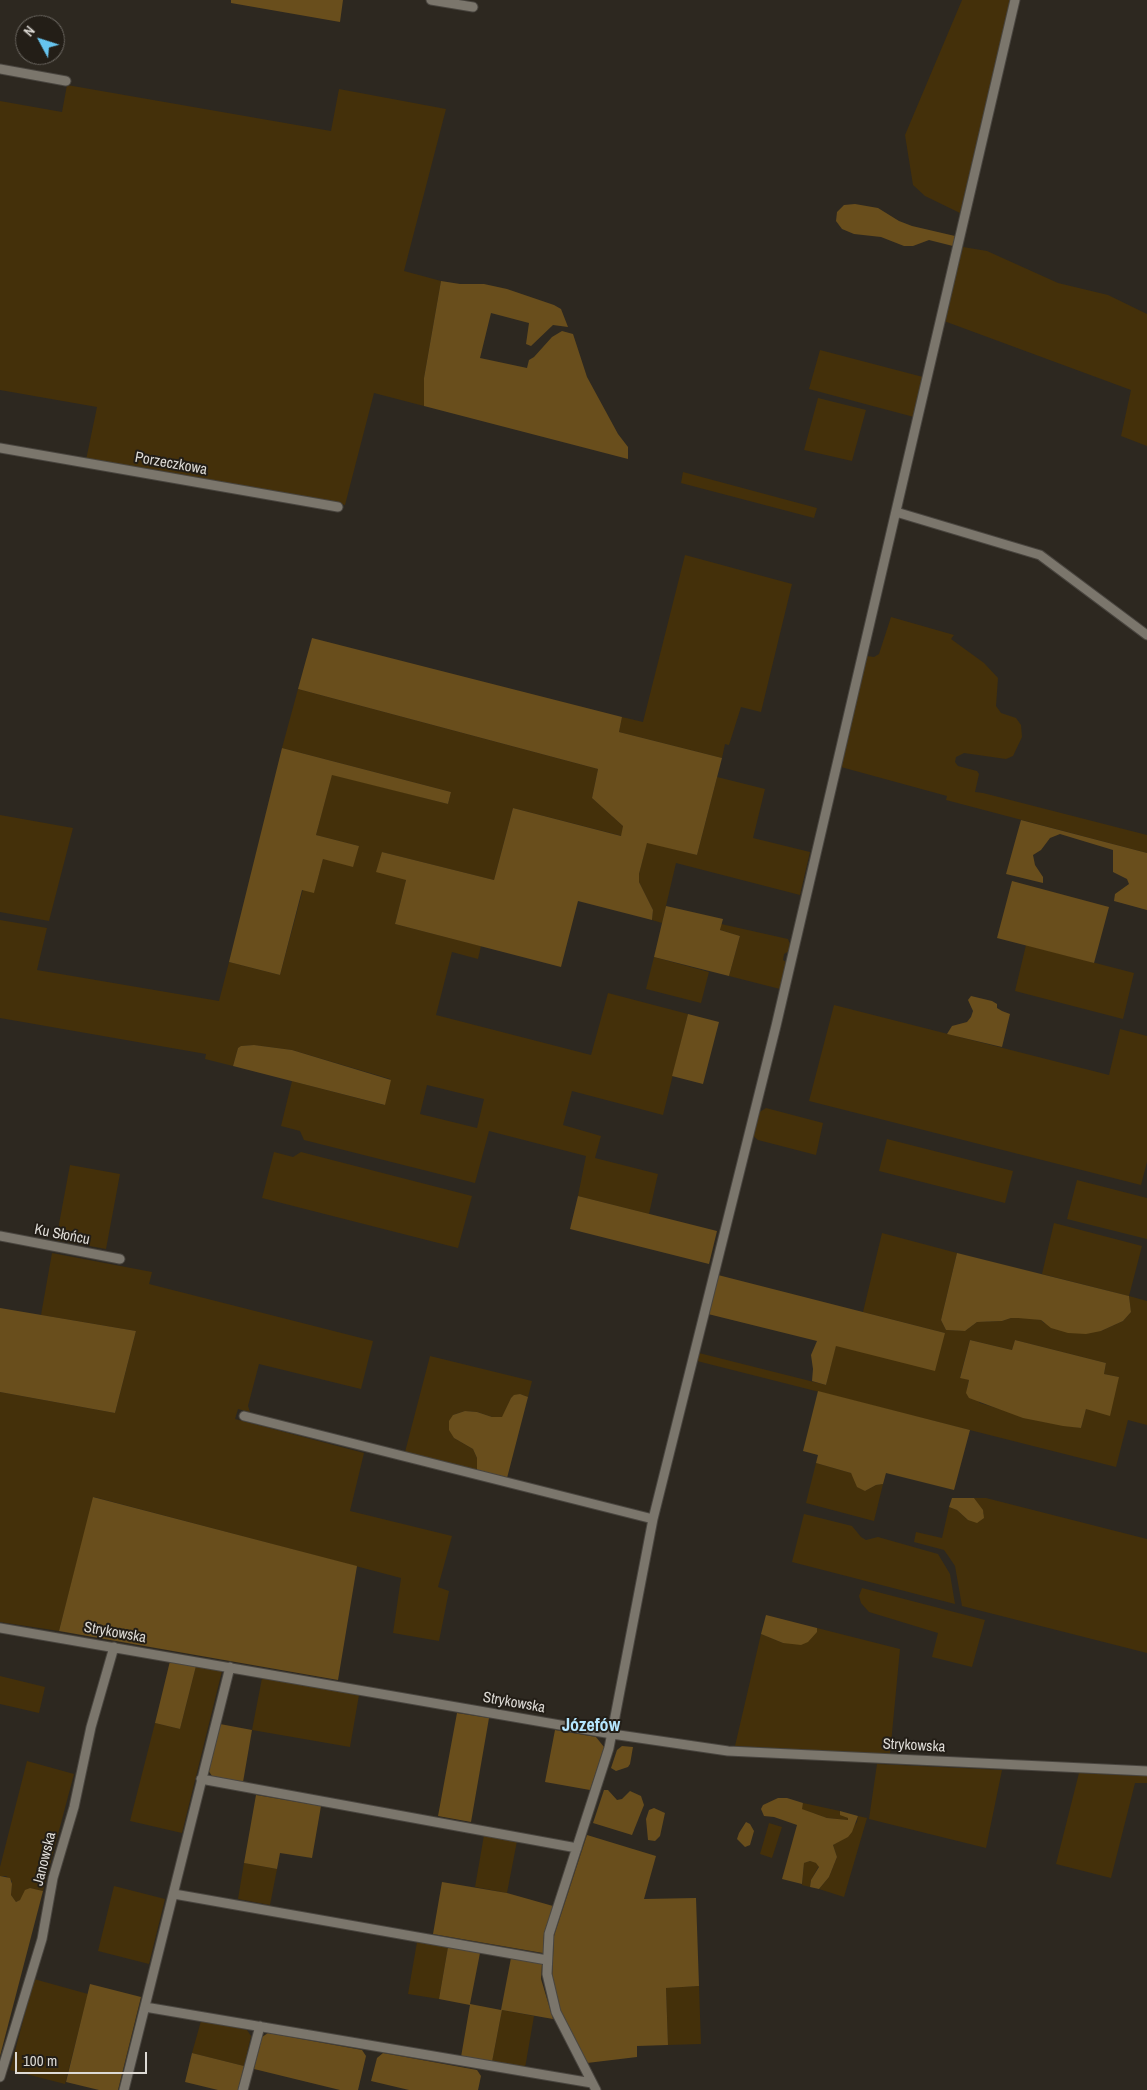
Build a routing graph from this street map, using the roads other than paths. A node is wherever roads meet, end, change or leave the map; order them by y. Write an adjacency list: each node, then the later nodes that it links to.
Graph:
1 (431, 0): 3 (street)
2 (1015, 0): 8 (street)
3 (473, 8)
4 (0, 69): 5 (street)
5 (66, 81)
6 (0, 448): 7 (street, Porzeczkowa)
7 (338, 507)
8 (896, 512): 9 (street); 13 (street)
9 (1147, 635)
10 (0, 1236): 11 (street, Ku Słońcu)
11 (120, 1259)
12 (244, 1416): 13 (street)
13 (653, 1519): 17 (street)
14 (0, 1628): 15 (street, Strykowska)
15 (114, 1647): 16 (street, Strykowska); 25 (street, Janowska)
16 (230, 1667): 17 (street, Strykowska); 19 (street)
17 (612, 1734): 18 (street, Strykowska); 20 (street)
18 (1147, 1771)
19 (201, 1779): 20 (street); 21 (street)
20 (578, 1848): 22 (street)
21 (174, 1894): 22 (street); 23 (street)
22 (547, 1960): 26 (street)
23 (145, 2007): 24 (street); 27 (street)
24 (260, 2026): 26 (street); 28 (street)
25 (0, 2077)
26 (594, 2087)
27 (124, 2090)
28 (243, 2090)

